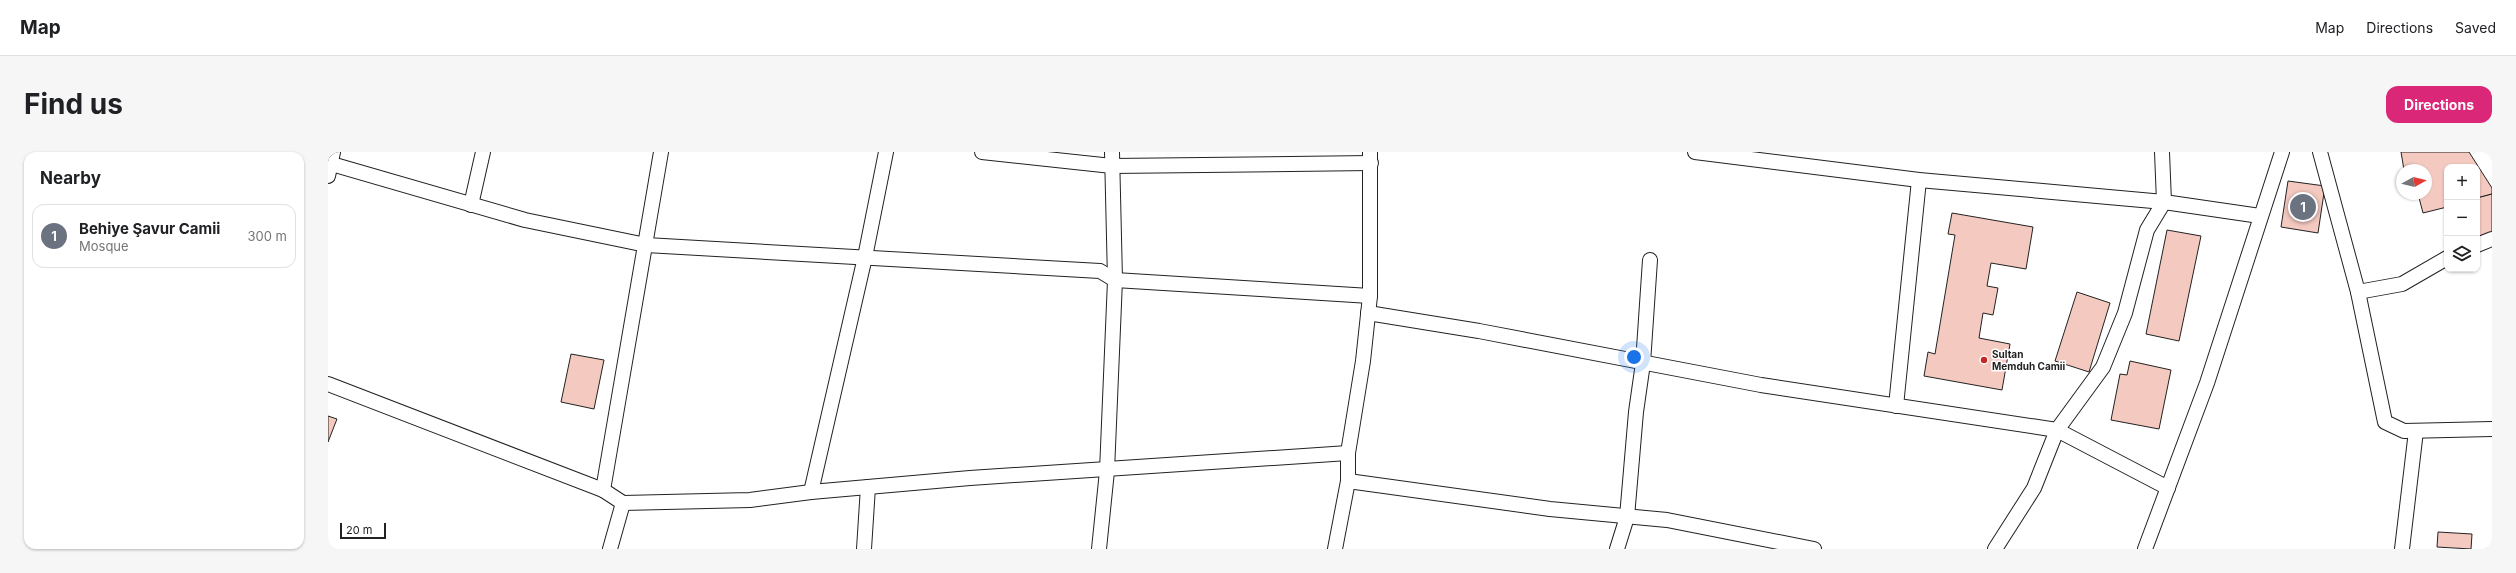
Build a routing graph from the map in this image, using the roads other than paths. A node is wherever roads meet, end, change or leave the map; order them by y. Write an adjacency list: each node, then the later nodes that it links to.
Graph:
1 (483, 152): 15 (street)
2 (661, 152): 19 (street)
3 (886, 152): 20 (street)
4 (982, 152): 12 (street)
5 (1112, 152): 12 (street)
6 (1696, 152): 13 (street)
7 (2162, 152): 14 (street)
8 (2282, 152): 16 (street)
9 (2320, 152): 24 (street)
10 (1371, 158): 12 (street); 25 (street)
11 (330, 164): 15 (street)
12 (1112, 166): 23 (street)
13 (1919, 180): 14 (street); 29 (street)
14 (2164, 202): 16 (street); 31 (street)
15 (471, 205): 19 (street)
16 (2260, 216): 37 (street)
17 (2492, 239): 18 (street)
18 (2480, 244)
19 (646, 245): 20 (street); 38 (street)
20 (865, 257): 23 (street); 39 (street)
21 (1650, 260): 27 (street)
22 (2444, 260): 24 (street)
23 (1115, 280): 25 (street); 34 (street)
24 (2358, 292): 32 (street)
25 (1370, 296): 26 (street)
26 (1368, 313): 27 (street); 33 (street)
27 (1643, 363): 29 (street); 41 (street)
28 (328, 384): 38 (street)
29 (1896, 406): 31 (street)
30 (2492, 429): 32 (street)
31 (2058, 430): 37 (street); 48 (street)
32 (2416, 430): 50 (street)
33 (1348, 453): 34 (street); 35 (street)
34 (1107, 470): 36 (street); 44 (street)
35 (1348, 481): 41 (street); 45 (street)
36 (868, 487): 39 (street); 43 (street)
37 (2168, 488): 49 (street)
38 (603, 490): 40 (street)
39 (811, 492): 40 (street)
40 (623, 503): 42 (street)
41 (1627, 517): 46 (street); 47 (street)
42 (610, 549)
43 (864, 549)
44 (1099, 549)
45 (1334, 549)
46 (1617, 549)
47 (1814, 549)
48 (1995, 549)
49 (2146, 549)
50 (2402, 549)

